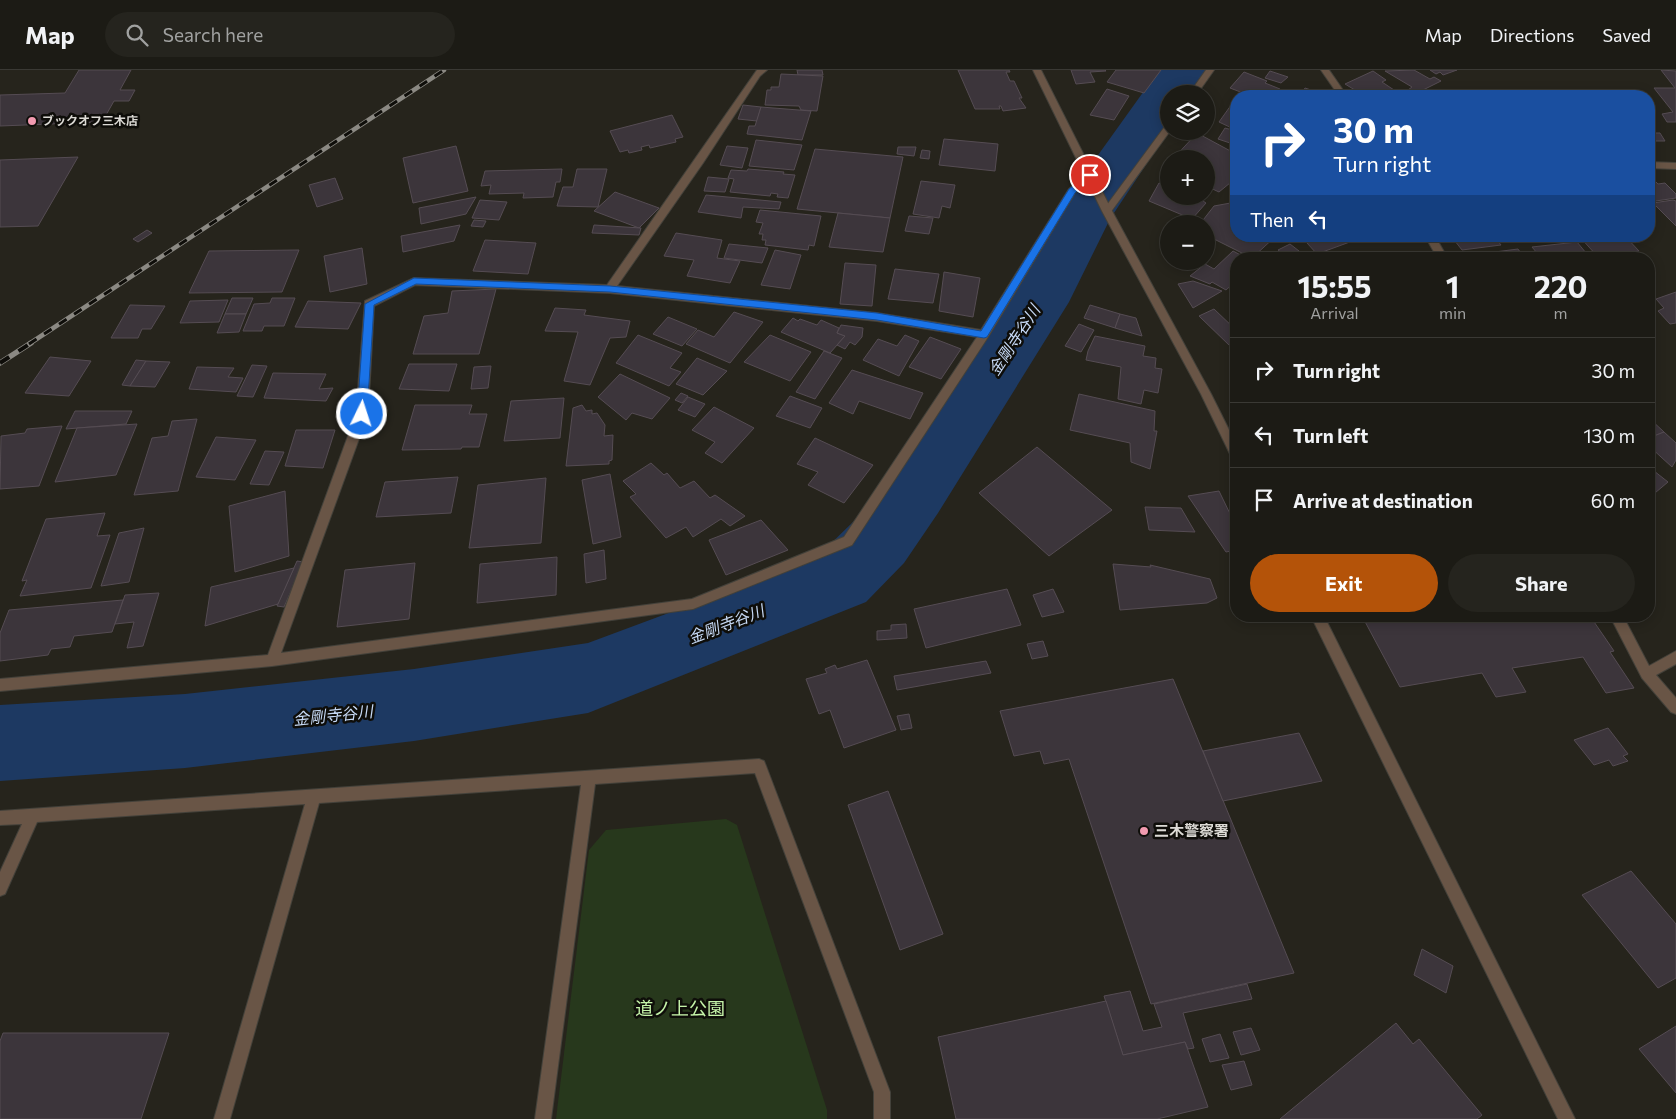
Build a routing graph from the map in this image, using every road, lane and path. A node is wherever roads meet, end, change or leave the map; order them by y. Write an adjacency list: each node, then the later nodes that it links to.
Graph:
1 (763, 70): 12 (street)
2 (1037, 70): 10 (street)
3 (1210, 70): 5 (street)
4 (1325, 70): 6 (street)
5 (1199, 85)
6 (1339, 90)
7 (1160, 139): 11 (street)
8 (1655, 164): 9 (street)
9 (1676, 166)
10 (1090, 175): 11 (street); 13 (street)
11 (1107, 211): 14 (street)
12 (610, 289): 13 (street); 18 (street)
13 (984, 334): 18 (street)
14 (1230, 443)
15 (1320, 622): 30 (street)
16 (1619, 622): 19 (street)
17 (1676, 657): 19 (street)
18 (272, 660): 20 (street)
19 (1647, 674): 21 (street)
20 (0, 685)
21 (1676, 708)
22 (589, 778): 23 (street); 28 (street); 29 (street)
23 (314, 797): 24 (street); 27 (street)
24 (33, 816): 25 (street); 26 (street)
25 (0, 818)
26 (0, 889)
27 (222, 1119)
28 (543, 1119)
29 (882, 1119)
30 (1567, 1119)

